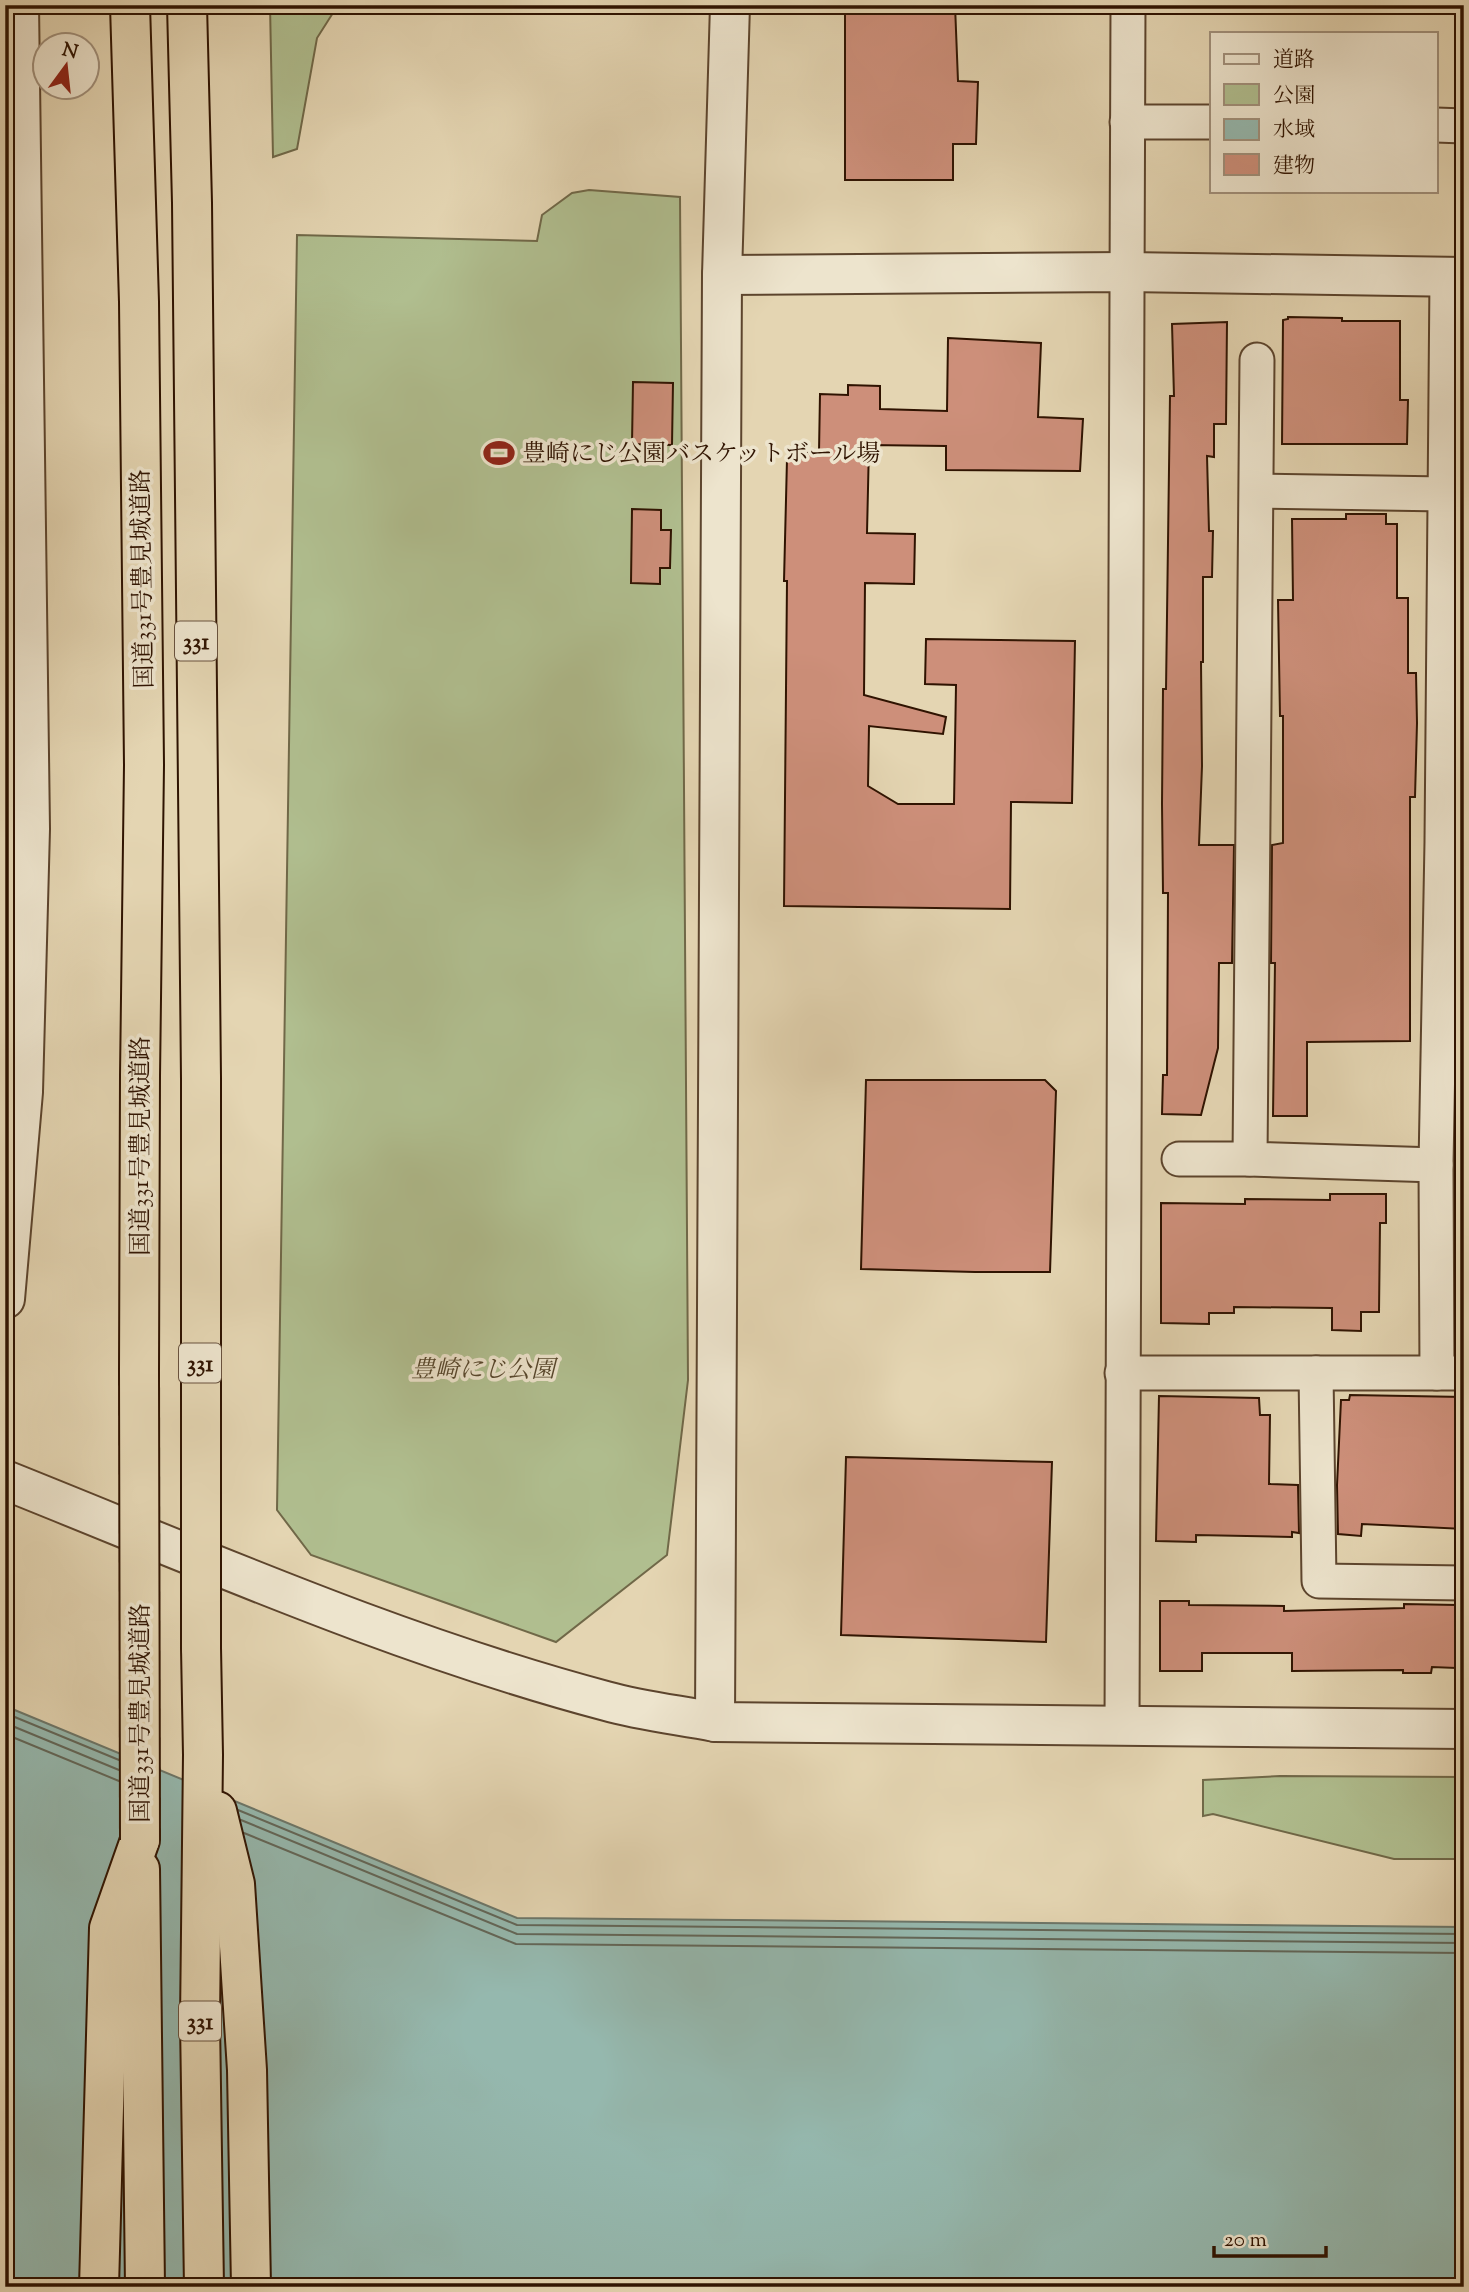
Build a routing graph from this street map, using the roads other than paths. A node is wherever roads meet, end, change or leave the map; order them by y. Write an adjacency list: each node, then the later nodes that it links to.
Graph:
1 (19, 5): 25 (street)
2 (111, 5): 8 (highway, 331)
3 (130, 5): 8 (highway, 国道331号豊見城道路 / 331)
4 (187, 5): 9 (highway, 331)
5 (210, 5): 9 (highway)
6 (730, 5): 15 (street)
7 (1128, 5): 10 (street)
8 (133, 69): 35 (highway, 国道331号豊見城道路 / 331, bridge)
9 (190, 70): 34 (highway, 331, bridge)
10 (1127, 122): 11 (street); 14 (street)
11 (1210, 122)
12 (1438, 125): 13 (street)
13 (1464, 126)
14 (1127, 272): 15 (street); 16 (street); 26 (street)
15 (722, 275): 31 (street)
16 (1455, 277): 19 (street)
17 (1257, 360): 18 (street)
18 (1257, 491): 19 (street); 23 (street)
19 (1444, 494): 20 (street)
20 (1454, 630): 21 (street)
21 (1453, 842): 24 (street)
22 (1180, 1158): 23 (street)
23 (1250, 1159): 24 (street)
24 (1436, 1164): 28 (street)
25 (5, 1299)
26 (1122, 1373): 27 (street); 32 (street)
27 (1316, 1373): 28 (street); 30 (street)
28 (1450, 1373)
29 (5, 1480): 31 (street)
30 (1464, 1583)
31 (715, 1722): 32 (street)
32 (1122, 1726): 33 (street)
33 (1464, 1729)
34 (203, 1755): 38 (highway, 331); 39 (highway)
35 (140, 1840): 36 (highway); 37 (highway, 国道331号豊見城道路 / 331)
36 (99, 2287)
37 (145, 2287)
38 (204, 2287)
39 (251, 2287)

